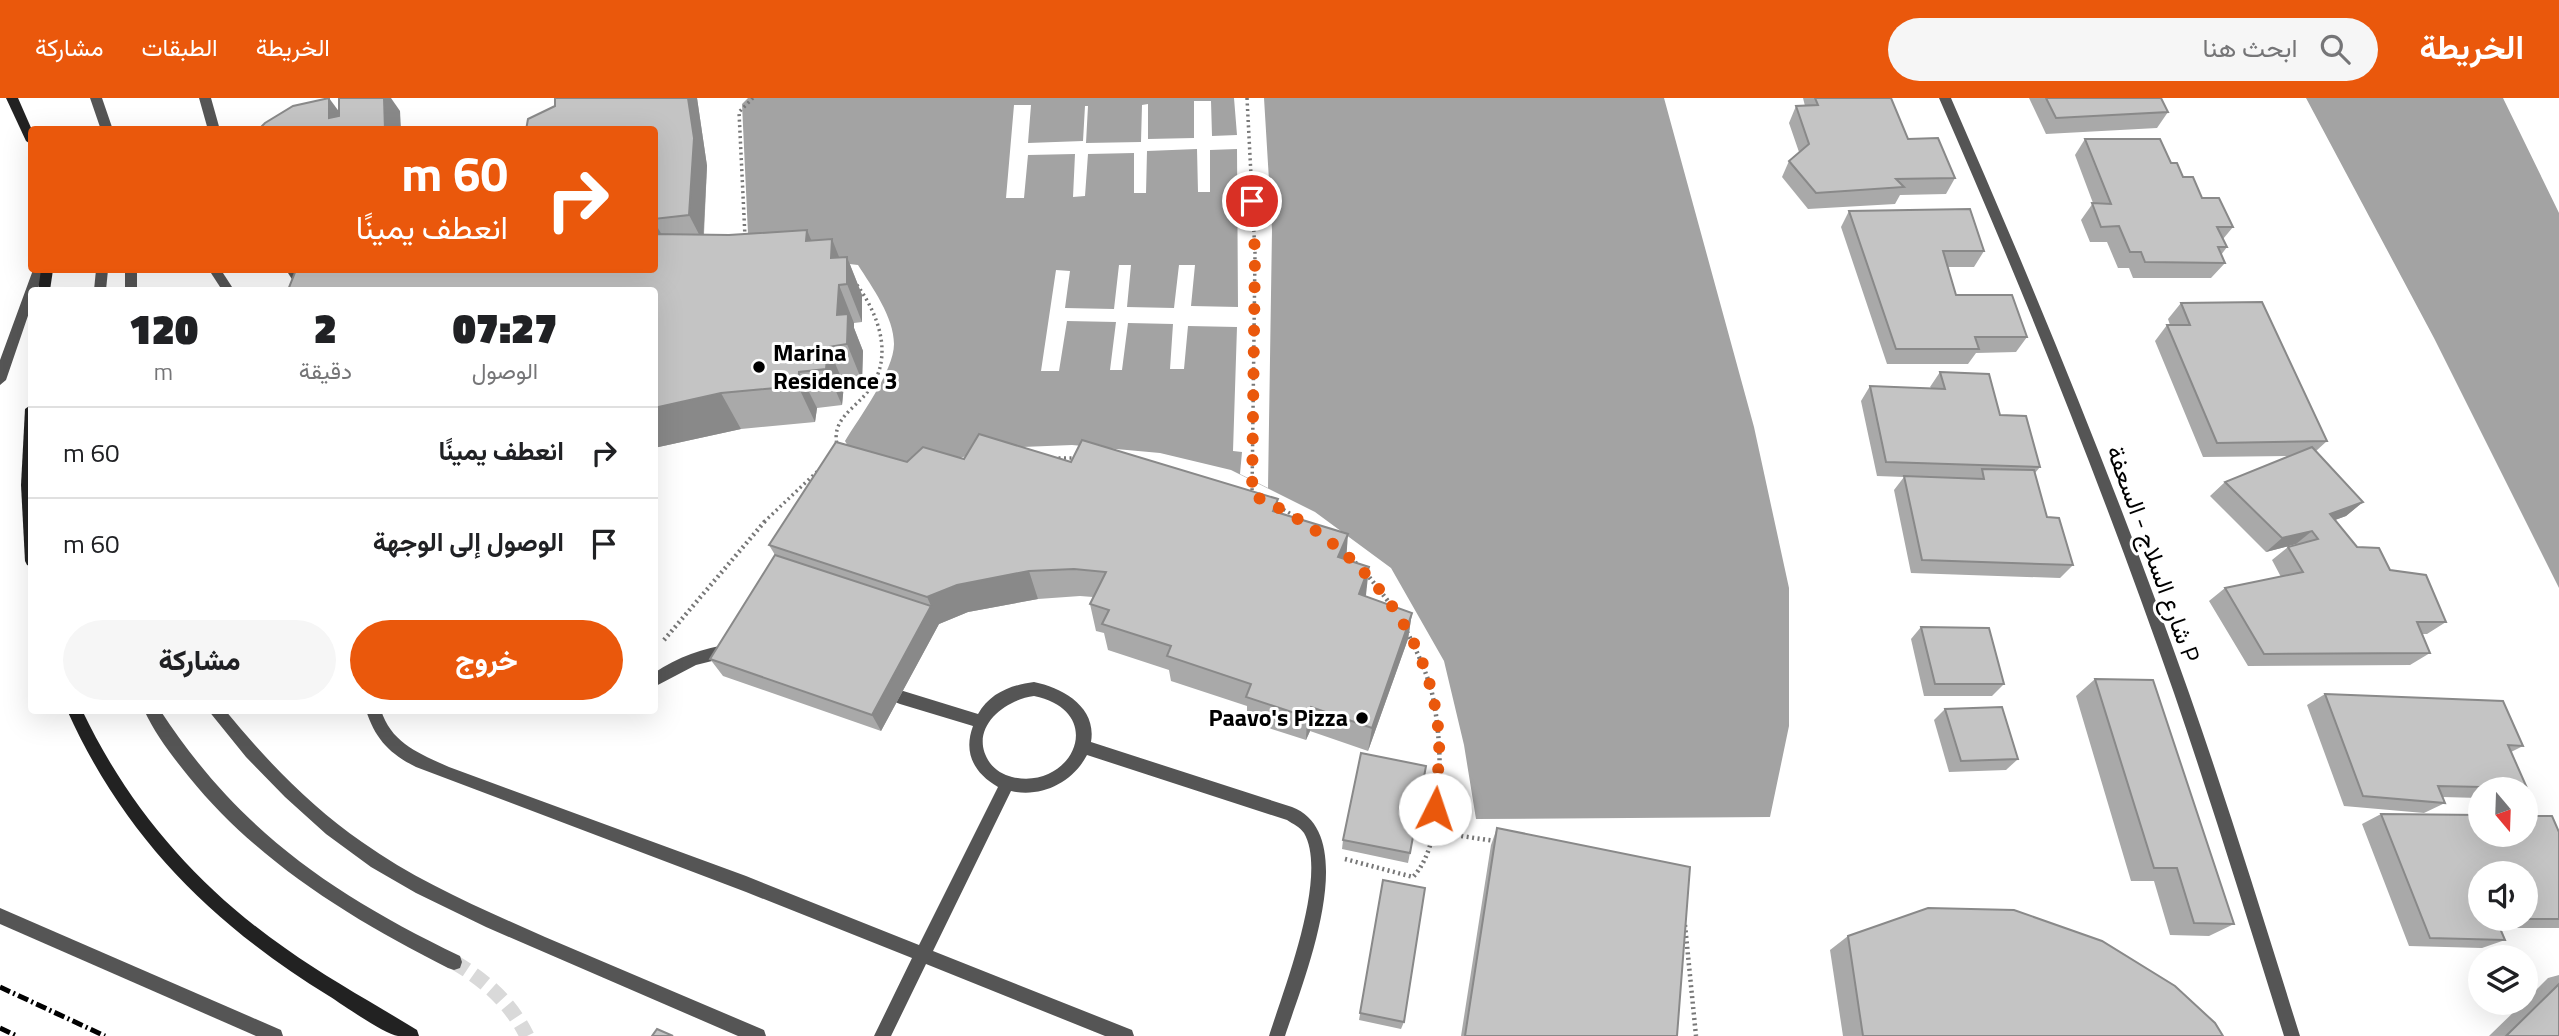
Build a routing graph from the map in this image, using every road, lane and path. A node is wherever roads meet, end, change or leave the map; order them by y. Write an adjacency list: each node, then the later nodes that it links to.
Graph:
1 (12, 98): 9 (main road)
2 (96, 98): 7 (street)
3 (205, 98): 8 (street)
4 (753, 98): 10 (path)
5 (1247, 98): 20 (path)
6 (1945, 98): 51 (street, شارع السلاج - السعفة P)
7 (106, 126)
8 (213, 126)
9 (28, 132)
10 (745, 245)
11 (855, 282): 15 (path)
12 (28, 299): 13 (street)
13 (0, 380)
14 (28, 447): 22 (main road)
15 (839, 452)
16 (1048, 458): 17 (path)
17 (1083, 458)
18 (829, 461): 26 (path)
19 (1240, 490): 20 (path)
20 (1252, 495): 21 (path)
21 (1308, 524)
22 (28, 526)
23 (1341, 549): 24 (path)
24 (1396, 611)
25 (1403, 623): 37 (path)
26 (662, 641)
27 (739, 649): 28 (street)
28 (658, 678)
29 (900, 697): 34 (street)
30 (76, 714): 45 (main road)
31 (154, 714): 43 (street)
32 (218, 714): 46 (street)
33 (374, 714): 42 (street)
34 (982, 722): 35 (street); 36 (street)
35 (1082, 746): 36 (street); 39 (street)
36 (1007, 784): 42 (street)
37 (1434, 832): 38 (path); 39 (path)
38 (1499, 841)
39 (1317, 852): 49 (street)
40 (0, 916): 44 (street)
41 (1684, 919): 50 (path)
42 (922, 954): 47 (street); 48 (street)
43 (454, 962)
44 (275, 1036)
45 (411, 1036)
46 (758, 1036)
47 (882, 1036)
48 (1126, 1036)
49 (1277, 1036)
50 (1696, 1036)
51 (2292, 1036)

